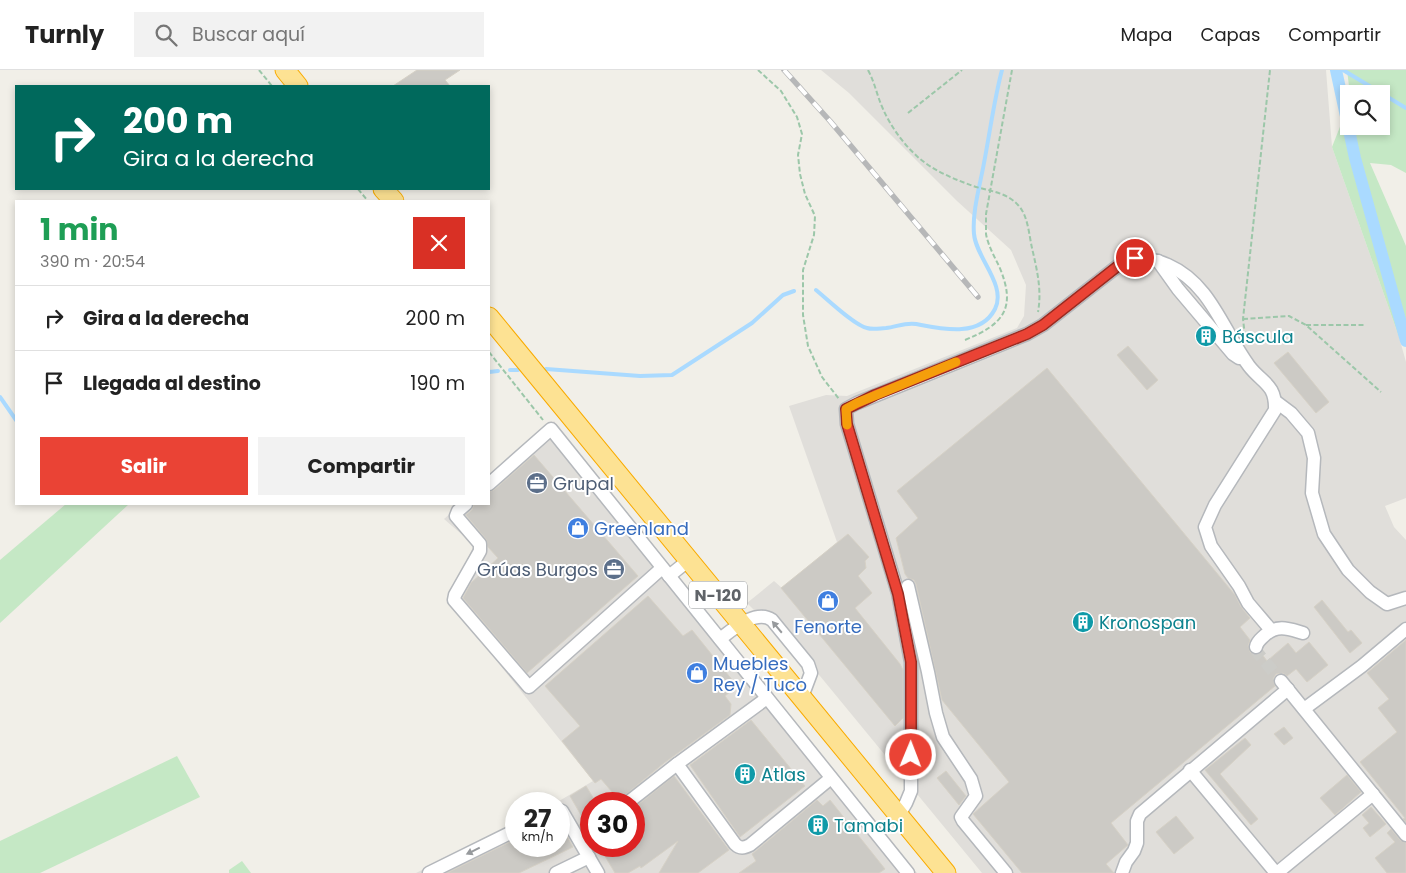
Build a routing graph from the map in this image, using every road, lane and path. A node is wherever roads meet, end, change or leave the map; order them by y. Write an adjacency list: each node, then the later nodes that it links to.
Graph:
1 (259, 70): 8 (path)
2 (285, 70): 9 (highway)
3 (758, 70): 26 (path)
4 (868, 70): 13 (path)
5 (962, 70): 10 (path)
6 (1012, 70): 13 (path)
7 (1270, 70): 18 (path)
8 (271, 85)
9 (297, 85)
10 (908, 113)
11 (359, 190): 14 (path)
12 (384, 190): 15 (highway)
13 (990, 190): 16 (path); 22 (path)
14 (367, 200)
15 (393, 200)
16 (1038, 314)
17 (490, 318): 30 (highway, N-120)
18 (1243, 318): 19 (path); 21 (path)
19 (1306, 325): 20 (path); 24 (path)
20 (1366, 325)
21 (1246, 338)
22 (965, 340)
23 (490, 353): 27 (path)
24 (1381, 392)
25 (1275, 401): 26 (street); 33 (street); 36 (street)
26 (846, 409): 48 (street)
27 (551, 429): 28 (street); 31 (street)
28 (490, 483)
29 (465, 505): 31 (street)
30 (689, 560): 31 (street); 34 (highway, N-120)
31 (665, 572): 38 (street)
32 (908, 586): 59 (street)
33 (1406, 598)
34 (741, 623): 38 (street); 40 (highway, N-120); 40 (street, one-way to 34)
35 (1406, 629): 42 (street)
36 (1271, 630): 37 (street); 39 (street)
37 (1304, 633)
38 (720, 639): 41 (street)
39 (1256, 647)
40 (802, 697): 48 (highway, N-120)
41 (767, 698): 43 (street); 45 (street)
42 (1304, 709): 44 (street); 47 (street)
43 (677, 764): 45 (street); 46 (street)
44 (1190, 770): 60 (street); 61 (street)
45 (831, 778): 57 (street)
46 (641, 792)
47 (1373, 794): 51 (street); 61 (street)
48 (900, 815): 58 (highway, N-120)
49 (570, 825): 52 (street)
50 (505, 835): 54 (street, one-way to 54)
51 (1406, 835)
52 (580, 842)
53 (589, 857): 55 (street); 56 (street)
54 (429, 873)
55 (556, 873)
56 (598, 873)
57 (908, 873)
58 (946, 873)
59 (1006, 873)
60 (1122, 873)
61 (1276, 873)

